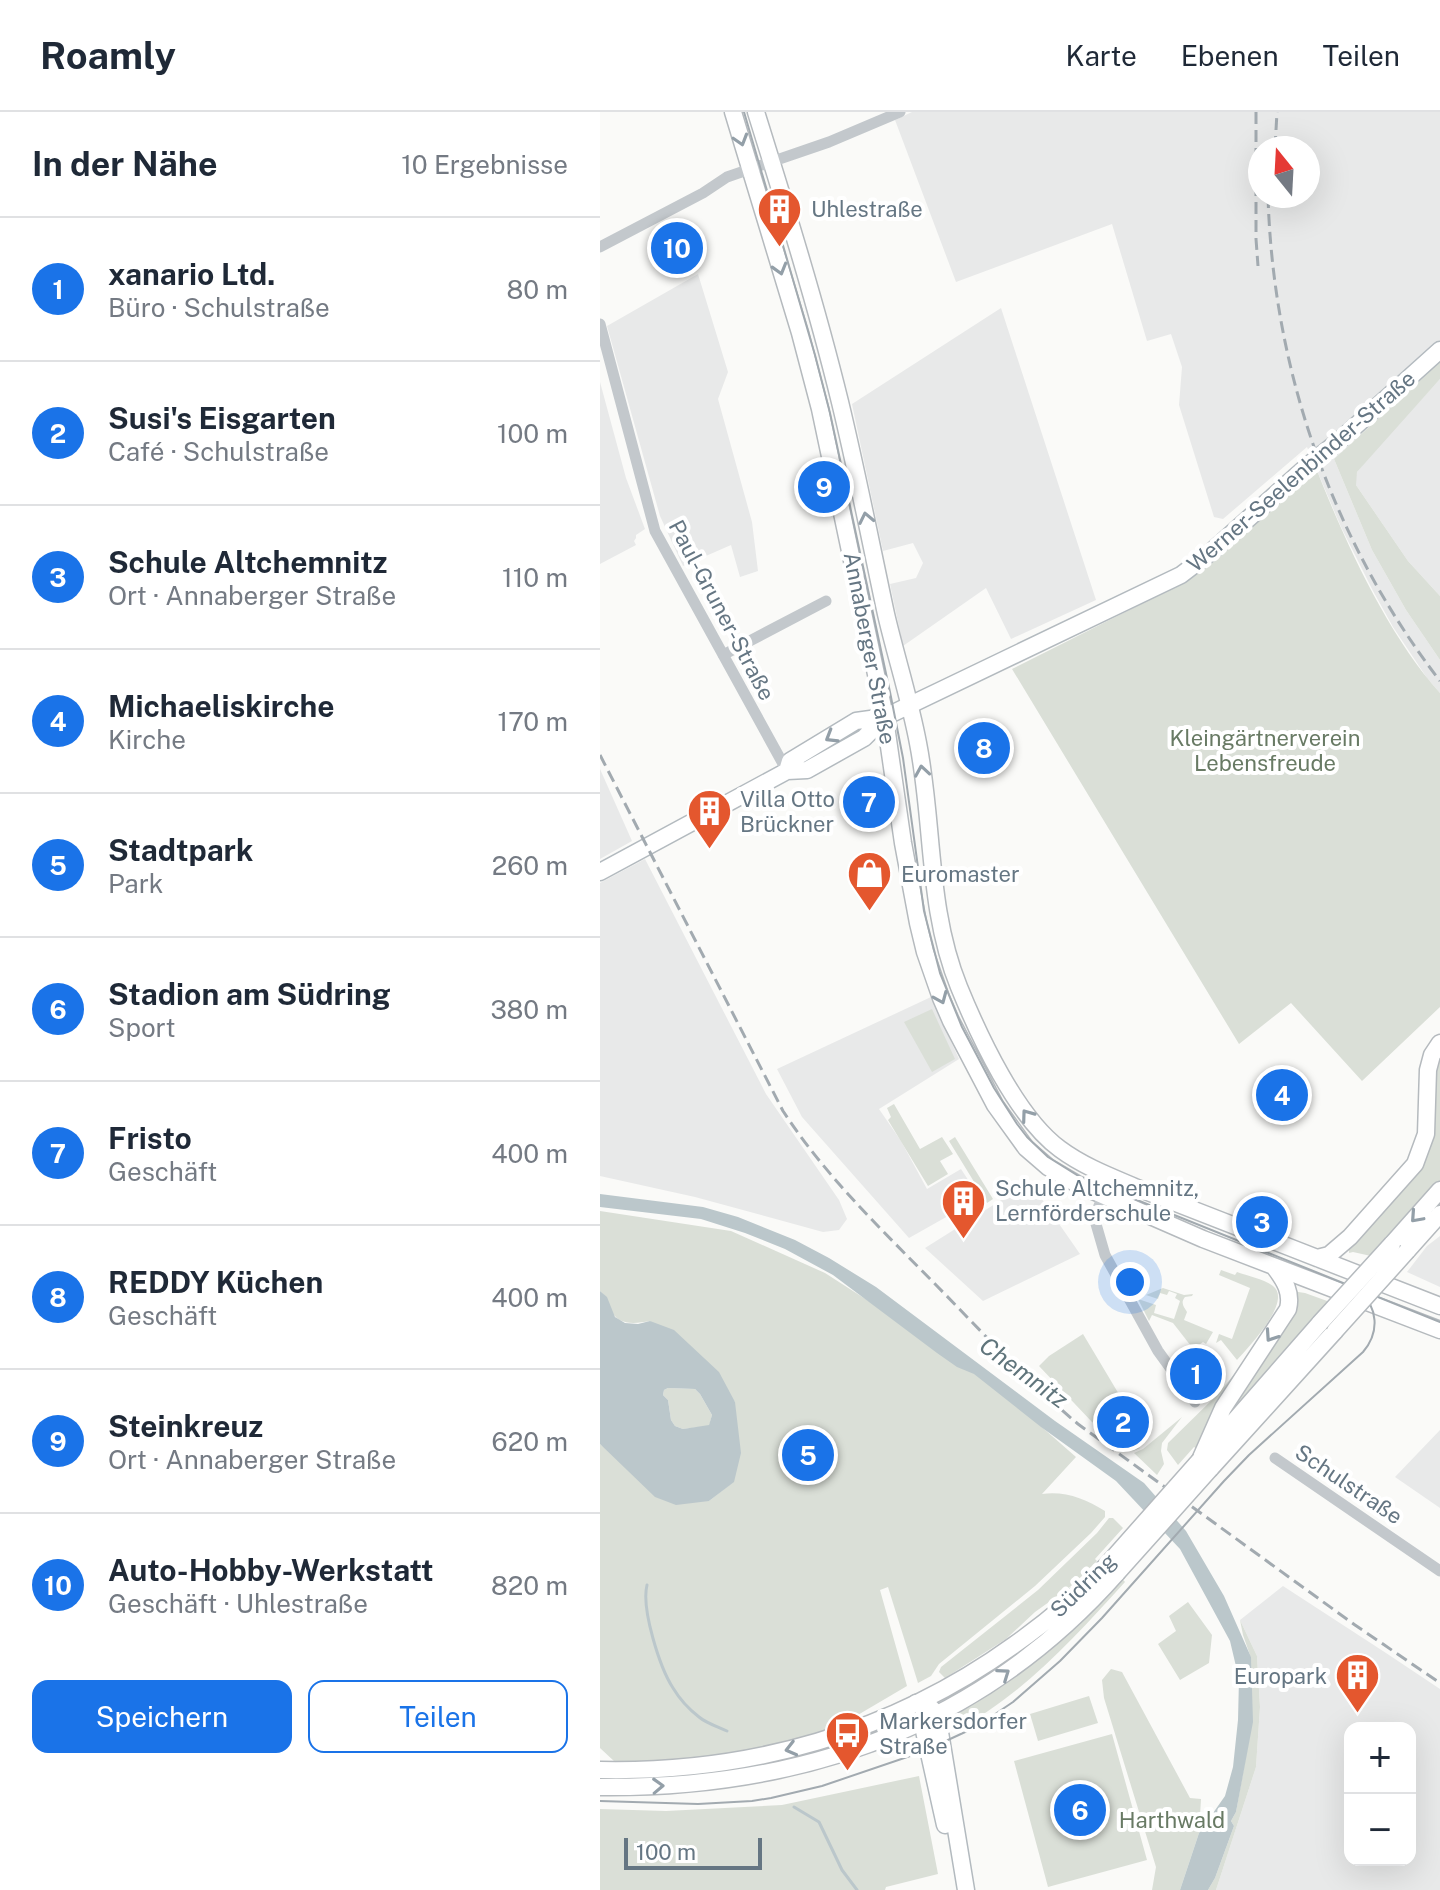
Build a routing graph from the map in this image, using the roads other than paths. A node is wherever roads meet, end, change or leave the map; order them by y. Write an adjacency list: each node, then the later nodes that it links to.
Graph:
1 (733, 112): 5 (main road, Annaberger Straße, one-way to 5)
2 (756, 112): 4 (main road, Annaberger Straße)
3 (900, 112): 4 (street)
4 (772, 161): 5 (street); 11 (main road, Annaberger Straße, one-way to 4)
5 (750, 168): 6 (street); 11 (main road, Annaberger Straße, one-way to 11)
6 (600, 247)
7 (600, 324): 10 (street, Paul-Gruner-Straße)
8 (1440, 350): 11 (main road, Werner-Seelenbinder-Straße)
9 (826, 601): 10 (street)
10 (723, 655): 12 (street, Paul-Gruner-Straße)
11 (897, 710): 12 (main road, Werner-Seelenbinder-Straße); 16 (main road, Annaberger Straße, one-way to 16); 21 (main road, Annaberger Straße, one-way to 11)
12 (787, 771): 13 (main road, Werner-Seelenbinder-Straße)
13 (600, 872)
14 (1440, 1043): 19 (main road)
15 (1440, 1190): 20 (main road, Südring, one-way to 20)
16 (1103, 1196): 22 (main road, Annaberger Straße); 26 (street)
17 (1440, 1214): 18 (main road, Südring)
18 (1433, 1227): 20 (main road, Südring)
19 (1350, 1237): 21 (main road); 23 (main road)
20 (1399, 1247): 28 (main road, Südring, bridge)
21 (1317, 1258): 23 (main road, Annaberger Straße)
22 (1274, 1267): 25 (main road, Annaberger Straße); 28 (main road, one-way to 28)
23 (1359, 1275): 24 (main road, Annaberger Straße)
24 (1440, 1306)
25 (1440, 1330)
26 (1195, 1402)
27 (1275, 1458): 29 (street, Schulstraße)
28 (1205, 1465): 30 (main road, Südring, bridge)
29 (1440, 1571)
30 (926, 1708): 31 (main road, Südring, one-way to 31); 32 (main road, Südring, one-way to 30); 33 (main road); 34 (main road)
31 (600, 1770)
32 (600, 1787)
33 (956, 1890)
34 (966, 1890)

